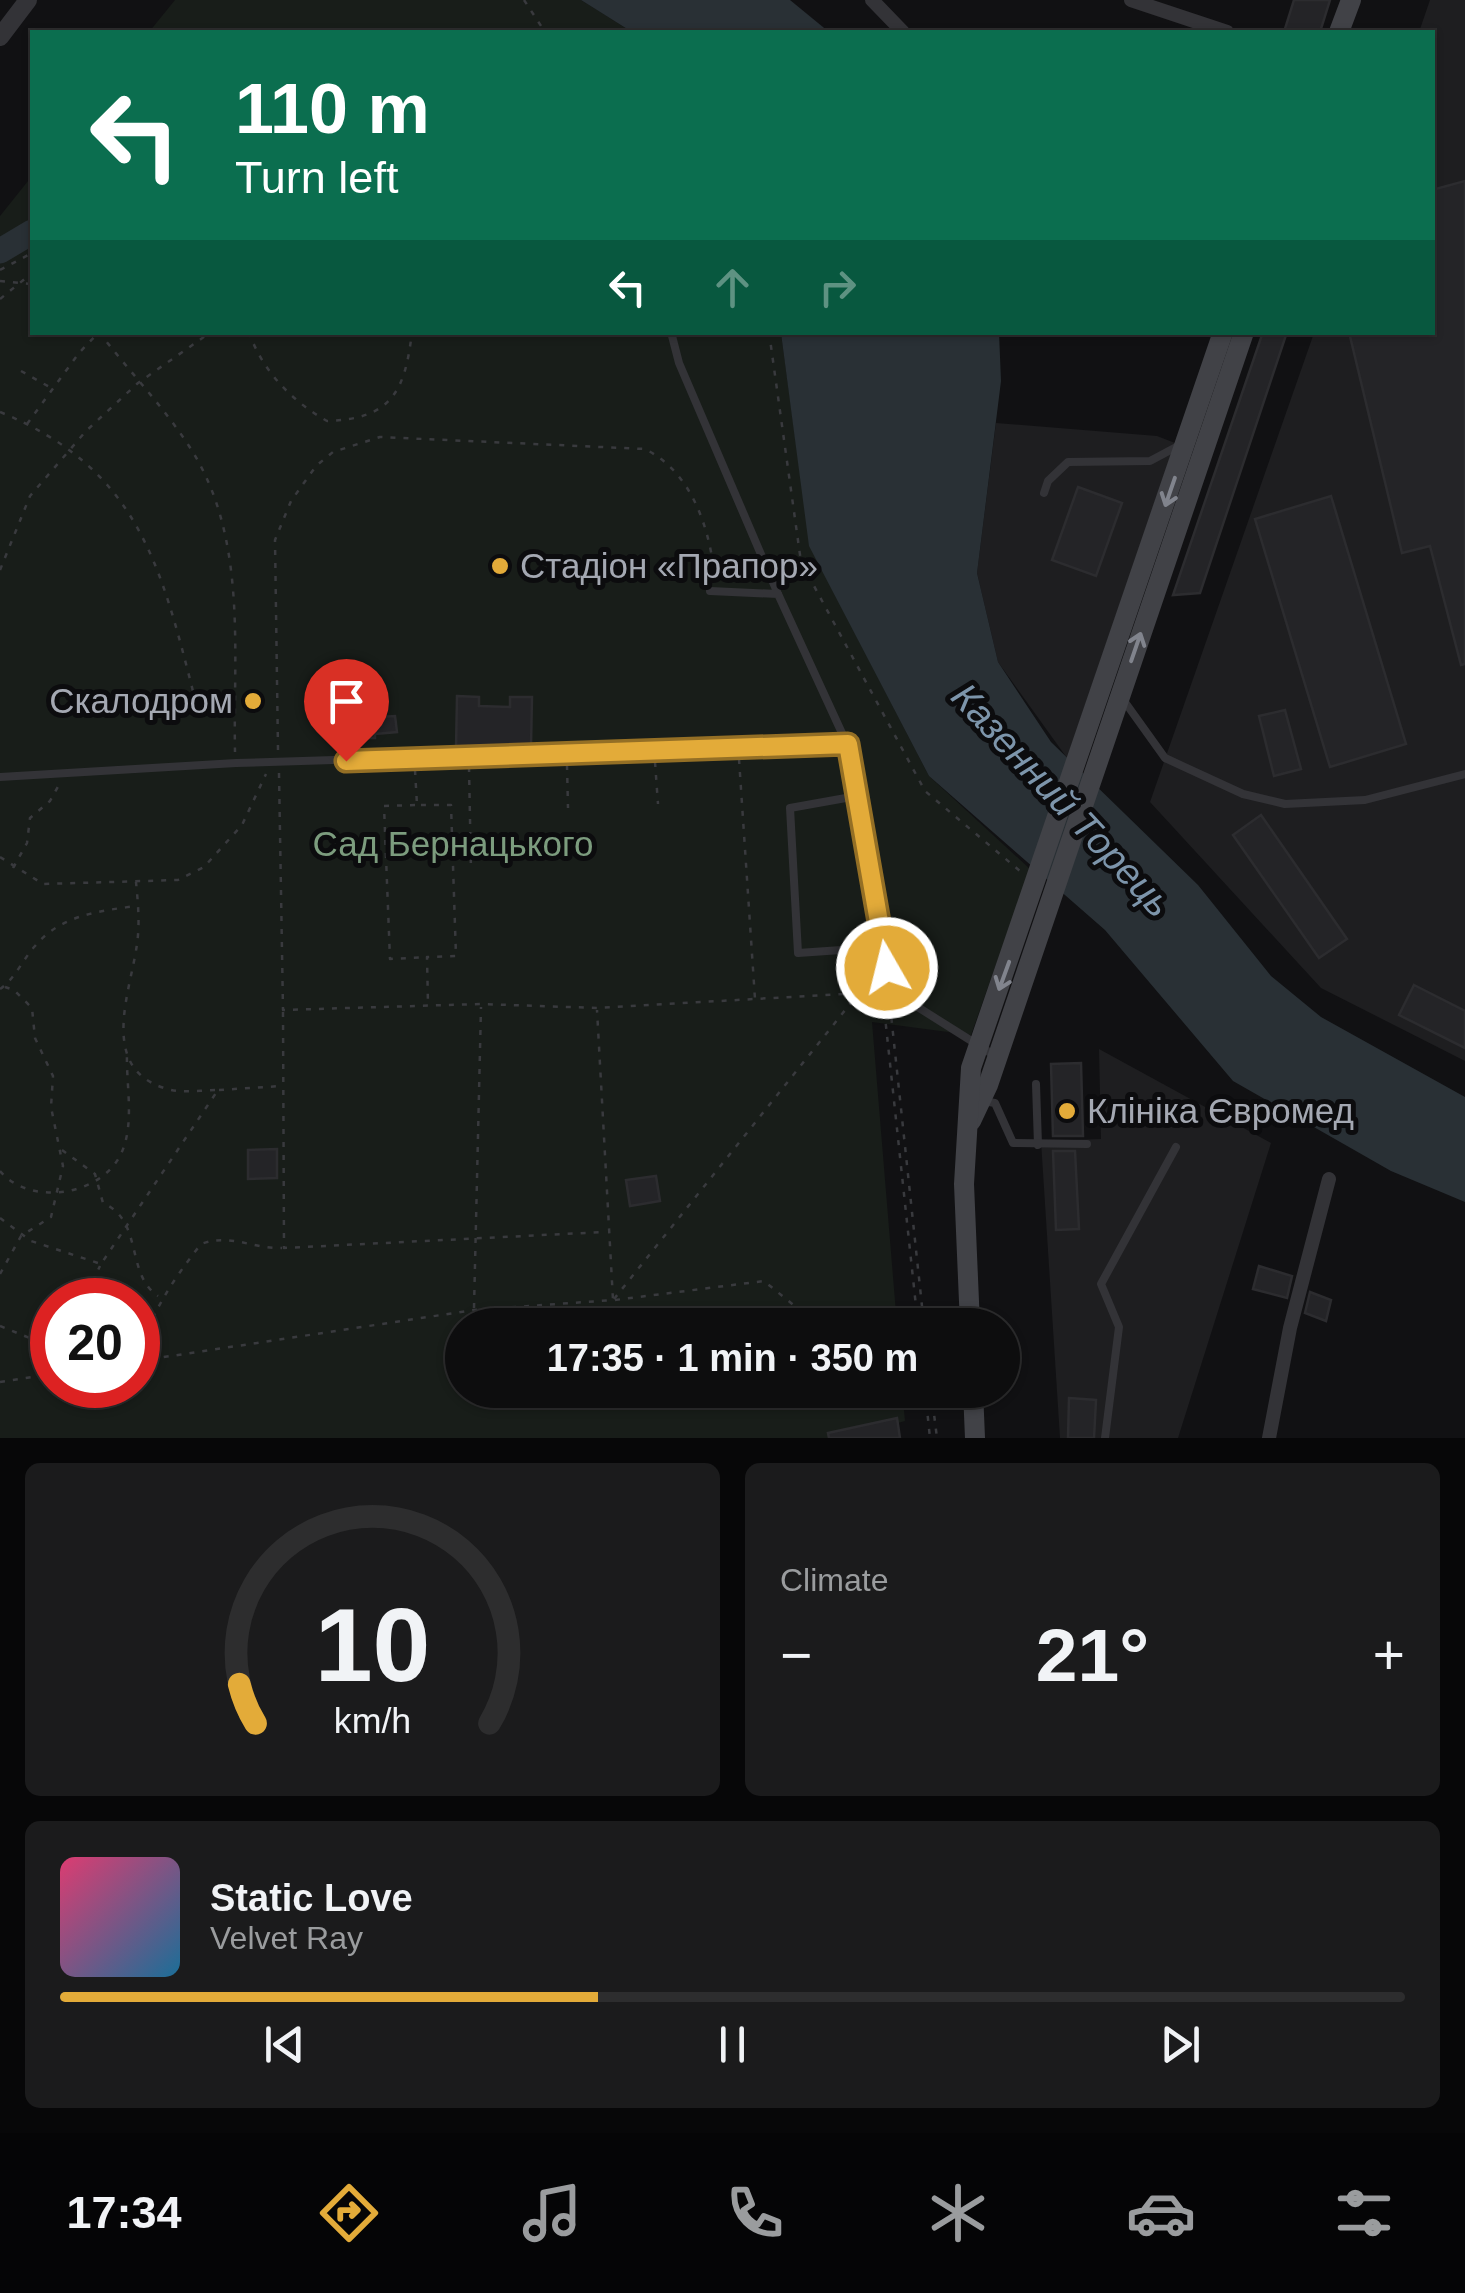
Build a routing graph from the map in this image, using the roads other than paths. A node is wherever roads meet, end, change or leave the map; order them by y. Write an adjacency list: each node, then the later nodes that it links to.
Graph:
1 (28, 0): 8 (street)
2 (872, 0): 5 (street)
3 (1131, 0): 6 (street)
4 (1351, 0): 7 (main road)
5 (901, 30)
6 (1221, 30)
7 (1341, 30)
8 (0, 37)
9 (671, 335): 15 (lane)
10 (1221, 335): 12 (main road)
11 (1243, 335): 12 (main road)
12 (1196, 445): 13 (lane); 16 (main road)
13 (1044, 492)
14 (713, 591): 15 (lane)
15 (778, 594): 18 (lane)
16 (1111, 692): 17 (main road); 19 (lane)
17 (1096, 736): 23 (main road, one-way to 23); 23 (main road)
18 (848, 744): 20 (lane); 21 (lane)
19 (1465, 774)
20 (0, 777)
21 (857, 796): 22 (lane); 22 (lane)
22 (885, 946): 23 (lane)
23 (988, 1053): 25 (main road); 26 (main road)
24 (1036, 1084): 28 (lane)
25 (980, 1101): 26 (main road); 28 (lane)
26 (966, 1132): 31 (main road)
27 (1088, 1144): 28 (lane)
28 (1038, 1145)
29 (1176, 1147): 34 (lane)
30 (1329, 1179): 35 (street)
31 (970, 1308)
32 (973, 1408): 33 (main road)
33 (975, 1438)
34 (1105, 1438)
35 (1269, 1438)

